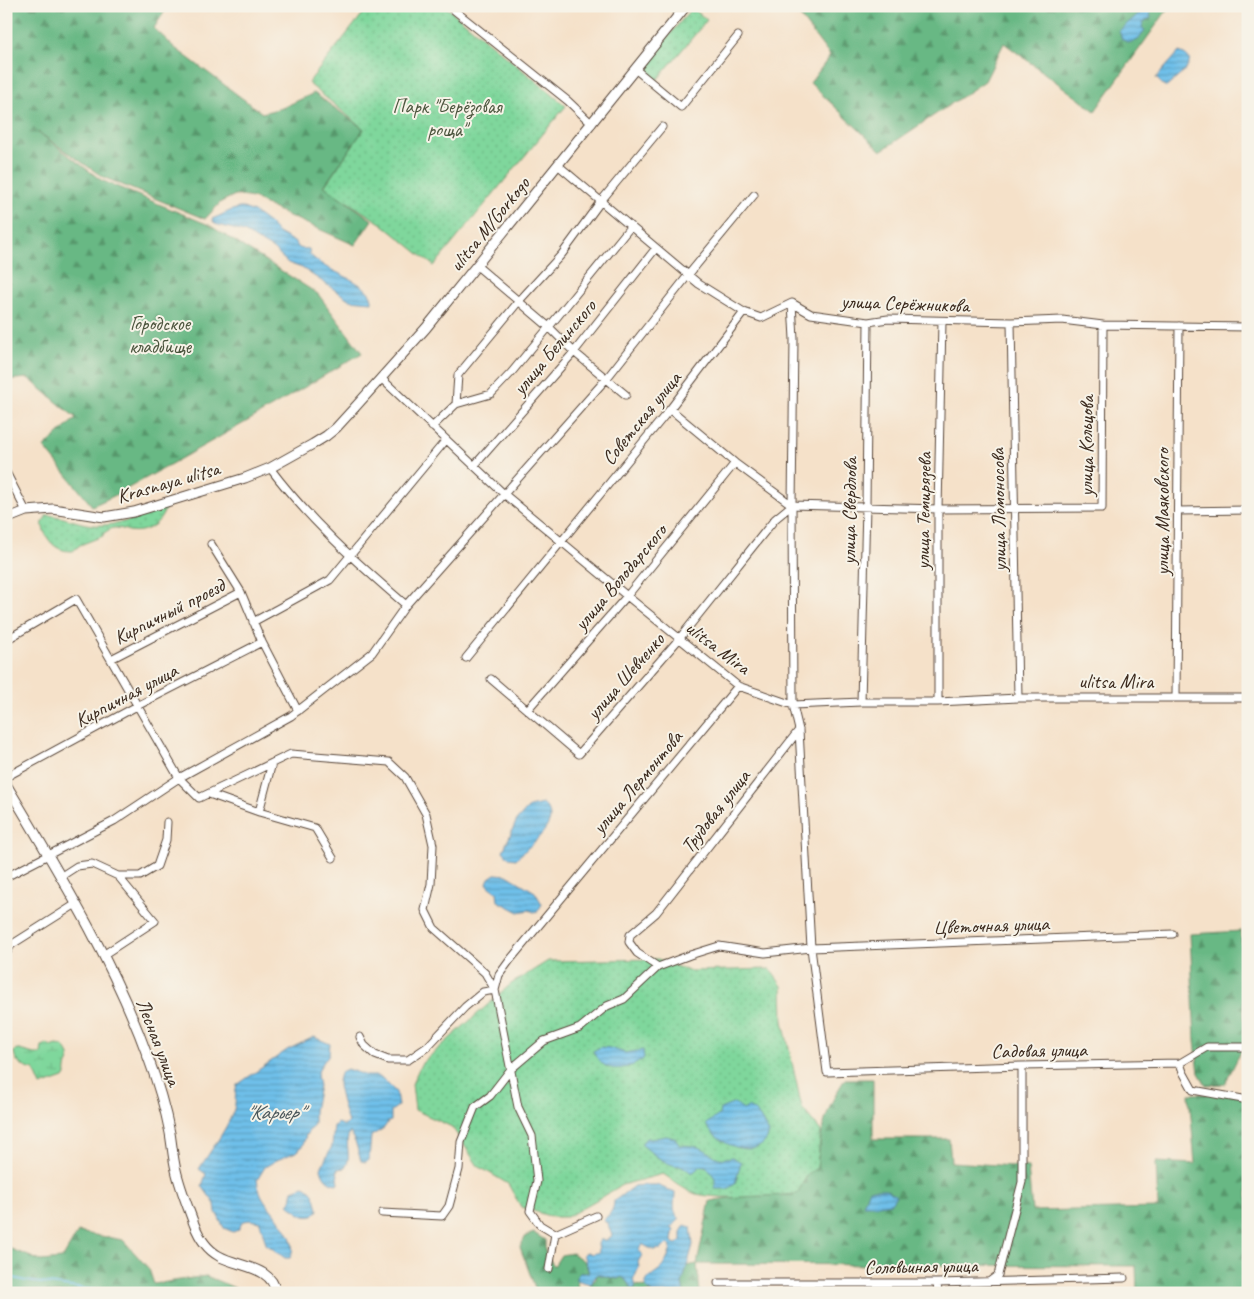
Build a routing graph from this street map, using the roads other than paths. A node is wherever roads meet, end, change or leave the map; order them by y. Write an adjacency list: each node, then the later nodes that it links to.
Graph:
1 (449, 6): 5 (street)
2 (686, 6): 4 (main road, ulitsa M/Gorkogo)
3 (738, 36): 4 (street)
4 (635, 70): 5 (main road, ulitsa M/Gorkogo)
5 (592, 124): 7 (main road, ulitsa M/Gorkogo)
6 (662, 128): 9 (street)
7 (559, 166): 9 (street); 12 (main road, ulitsa M/Gorkogo)
8 (754, 195): 13 (street)
9 (601, 201): 10 (street); 14 (street)
10 (631, 226): 11 (street); 22 (street)
11 (656, 248): 13 (street); 24 (street, улица Белинского)
12 (477, 266): 14 (street); 26 (main road, ulitsa M/Gorkogo)
13 (688, 274): 16 (street); 25 (street)
14 (519, 301): 22 (street); 28 (street)
15 (792, 304): 16 (street); 18 (street, улица Серёжникова); 38 (street)
16 (744, 312): 29 (street, Советская улица)
17 (942, 321): 18 (street, улица Серёжникова); 19 (street, улица Серёжникова); 41 (street, улица Темирязева)
18 (868, 322): 39 (street, улица Свердлова)
19 (1011, 322): 20 (street, улица Серёжникова); 40 (street, улица Ломоносова)
20 (1103, 325): 21 (street, улица Серёжникова); 40 (street, улица Кольцова)
21 (1179, 326): 23 (street, улица Серёжникова); 44 (street, улица Маяковского)
22 (549, 327): 24 (street); 28 (street)
23 (1248, 327)
24 (574, 352): 25 (street); 34 (street, улица Белинского)
25 (607, 378): 27 (street); 37 (street)
26 (382, 379): 30 (street, ulitsa Mira); 32 (main road, ulitsa M/Gorkogo)
27 (626, 395)
28 (456, 404): 30 (street)
29 (670, 409): 33 (street); 46 (street, Советская улица)
30 (432, 427): 31 (street, ulitsa Mira)
31 (446, 440): 34 (street, ulitsa Mira); 48 (street)
32 (305, 449): 35 (main road, Krasnaya ulitsa)
33 (735, 463): 38 (street); 50 (street, улица Володарского)
34 (474, 466): 37 (street, ulitsa Mira)
35 (270, 468): 43 (main road, Krasnaya ulitsa); 48 (street)
36 (6, 472): 43 (street)
37 (504, 494): 46 (street, ulitsa Mira); 51 (street)
38 (792, 504): 39 (street); 53 (street, улица Шевченко); 66 (street)
39 (866, 506): 41 (street); 63 (street, улица Свердлова)
40 (1014, 508): 41 (street); 61 (street, улица Ломоносова)
41 (938, 509): 64 (street, улица Темирязева)
42 (1248, 510): 44 (street)
43 (26, 511): 45 (main road, Krasnaya ulitsa)
44 (1178, 511): 60 (street, улица Маяковского)
45 (6, 520)
46 (562, 542): 50 (street, ulitsa Mira); 56 (street, Советская улица)
47 (212, 544): 49 (street)
48 (350, 557): 51 (street); 52 (street)
49 (241, 592): 52 (street); 57 (street, Кирпичный проезд)
50 (627, 596): 53 (street, ulitsa Mira); 67 (street, улица Володарского)
51 (406, 605): 68 (street)
52 (253, 622): 55 (street)
53 (679, 639): 59 (street, ulitsa Mira); 67 (street, улица Шевченко)
54 (6, 640): 57 (street)
55 (262, 642): 65 (street, Кирпичная улица); 68 (street)
56 (466, 658)
57 (111, 659): 65 (street)
58 (491, 678): 67 (street)
59 (738, 686): 66 (street, ulitsa Mira); 88 (street, улица Лермонтова)
60 (1176, 697): 61 (street, ulitsa Mira); 62 (street, ulitsa Mira)
61 (1018, 698): 64 (street, ulitsa Mira)
62 (1248, 698)
63 (861, 702): 64 (street, ulitsa Mira); 66 (street, ulitsa Mira)
64 (938, 702)
65 (137, 706): 71 (street, Кирпичная улица); 72 (street)
66 (793, 706): 69 (street)
67 (528, 709)
68 (298, 711): 72 (street)
69 (799, 730): 84 (street); 87 (street, Трудовая улица)
70 (272, 763): 74 (street); 75 (street); 88 (street)
71 (6, 777)
72 (179, 778): 74 (street); 77 (street)
73 (6, 784): 77 (main road, Лесная улица)
74 (209, 794): 75 (street)
75 (258, 812): 78 (street)
76 (167, 822): 79 (street)
77 (48, 854): 80 (street); 81 (main road, Лесная улица)
78 (333, 858)
79 (118, 876): 81 (street); 86 (street)
80 (6, 877)
81 (60, 877): 82 (main road, Лесная улица)
82 (76, 904): 85 (street); 86 (main road, Лесная улица)
83 (1173, 934): 84 (street, Цветочная улица)
84 (811, 948): 87 (street, Цветочная улица); 92 (street, Садовая улица)
85 (6, 954)
86 (103, 954): 103 (main road, Лесная улица)
87 (658, 967): 93 (street)
88 (495, 990): 89 (street); 93 (street)
89 (360, 1037)
90 (1248, 1047): 91 (street, Садовая улица)
91 (1180, 1063): 92 (street, Садовая улица); 94 (street)
92 (1022, 1066): 100 (street)
93 (511, 1069): 95 (street); 97 (street)
94 (1248, 1100)
95 (382, 1213)
96 (596, 1216): 97 (street)
97 (555, 1234): 98 (street)
98 (549, 1269)
99 (1124, 1278): 100 (street, Соловьиная улица)
100 (990, 1281): 102 (street, Соловьиная улица)
101 (718, 1283): 102 (street, Соловьиная улица)
102 (937, 1283): 104 (street)
103 (276, 1293)
104 (938, 1293)

